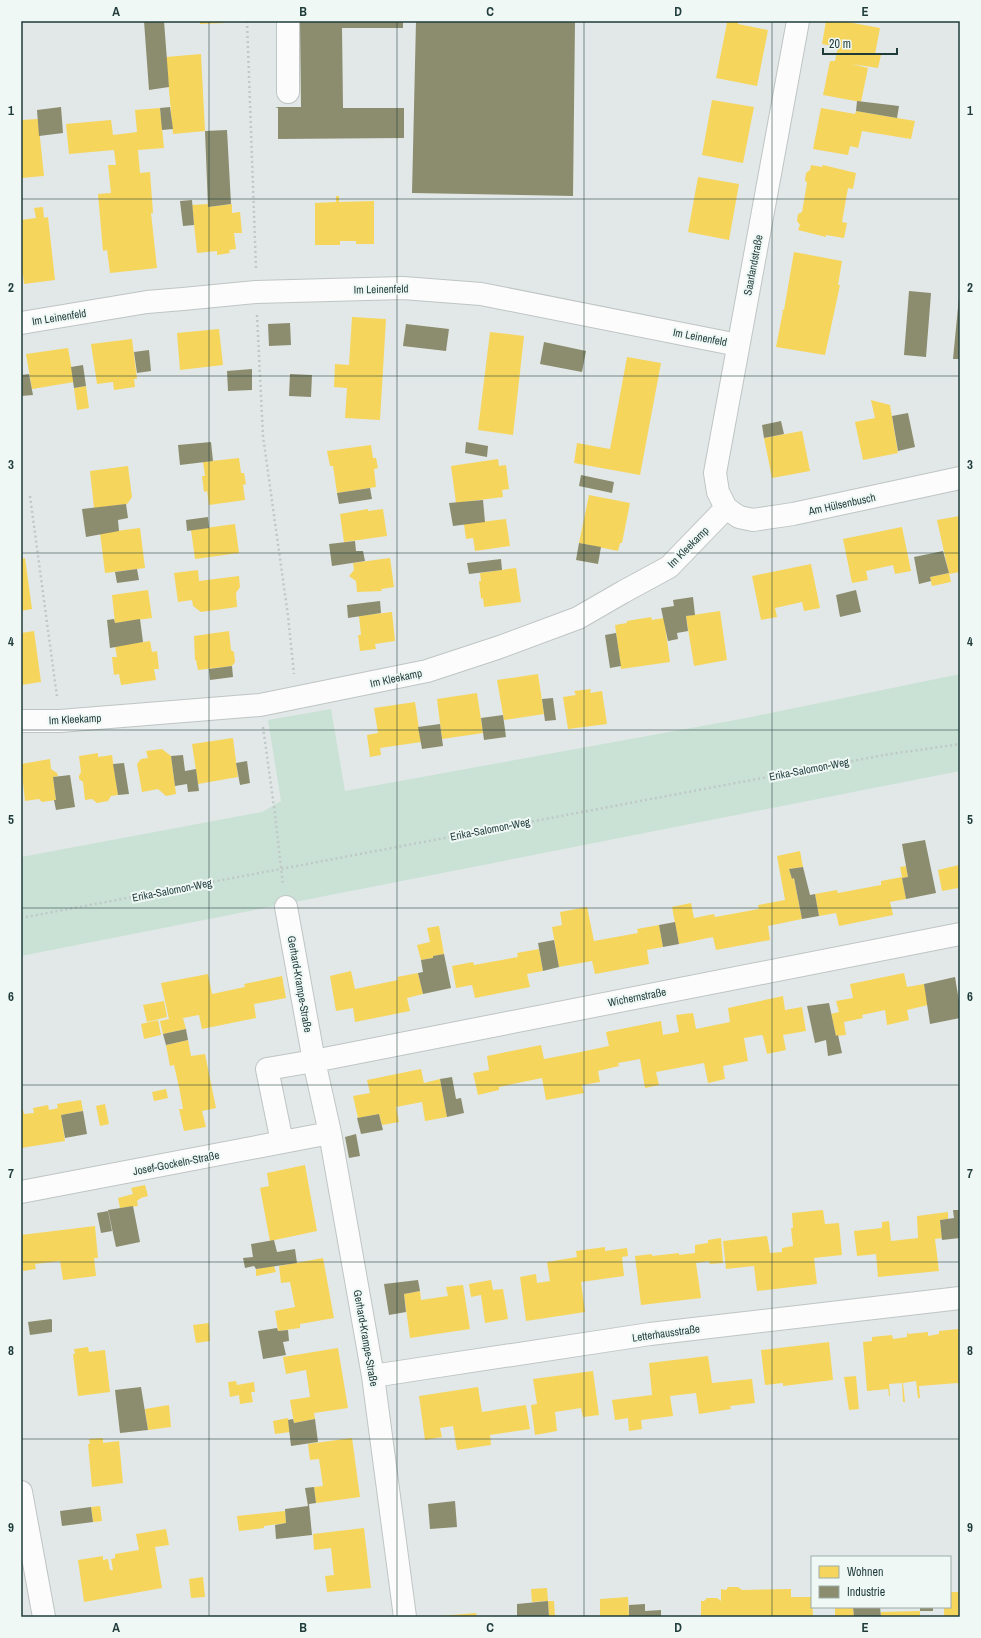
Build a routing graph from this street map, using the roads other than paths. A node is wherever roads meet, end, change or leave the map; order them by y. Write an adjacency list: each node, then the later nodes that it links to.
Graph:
1 (288, 21): 3 (street)
2 (798, 21): 5 (street, Saarlandstraße)
3 (288, 92)
4 (21, 323): 5 (street, Im Leinenfeld)
5 (738, 345): 7 (street, Saarlandstraße)
6 (960, 478): 7 (street, Am Hülsenbusch)
7 (726, 508): 8 (street, Im Kleekamp)
8 (21, 721)
9 (286, 907): 11 (street, Gerhard-Krampe-Straße)
10 (960, 934): 11 (street, Wichernstraße)
11 (314, 1061): 12 (street, Gerhard-Krampe-Straße); 13 (street)
12 (330, 1133): 13 (street, Josef-Gockeln-Straße); 16 (street, Gerhard-Krampe-Straße)
13 (282, 1142): 14 (street, Josef-Gockeln-Straße)
14 (21, 1192)
15 (960, 1298): 16 (street, Letterhausstraße)
16 (373, 1376): 19 (street, Gerhard-Krampe-Straße)
17 (21, 1492): 18 (street)
18 (44, 1617)
19 (406, 1617)

